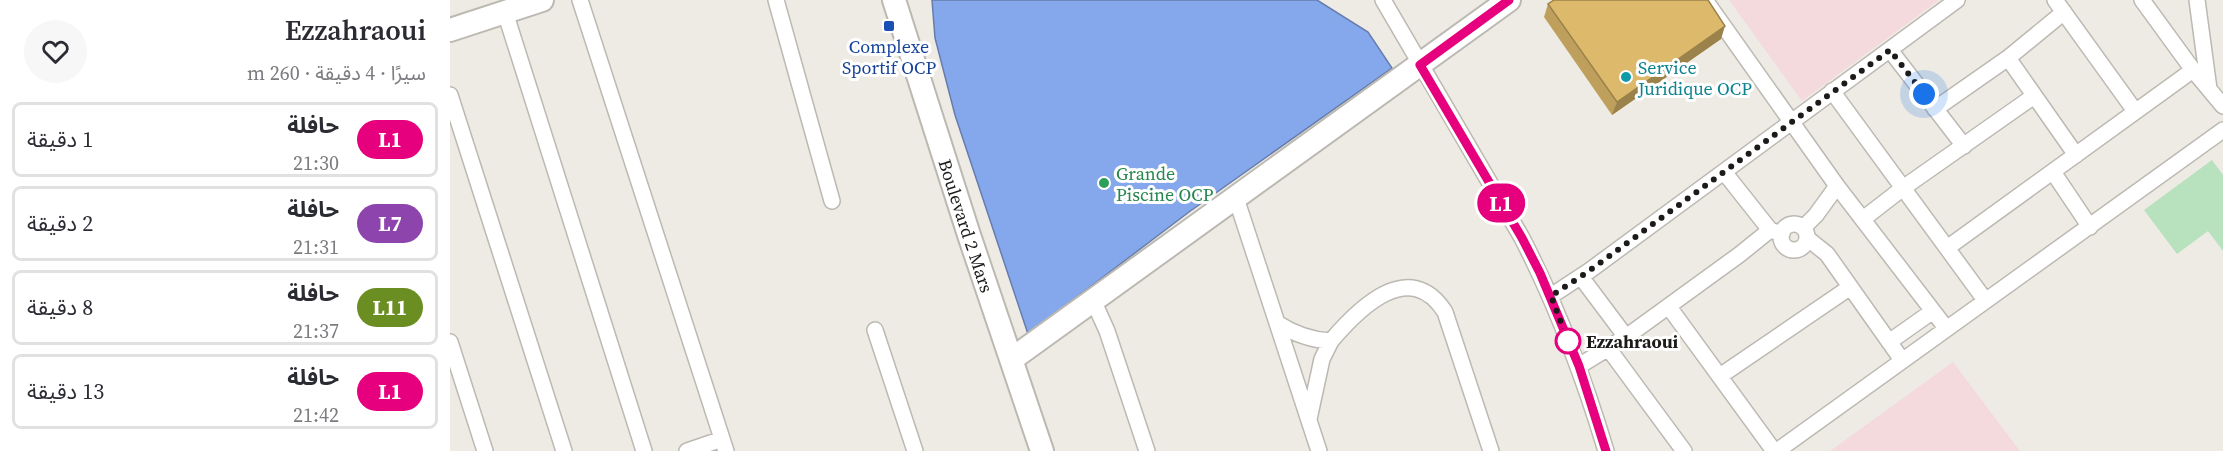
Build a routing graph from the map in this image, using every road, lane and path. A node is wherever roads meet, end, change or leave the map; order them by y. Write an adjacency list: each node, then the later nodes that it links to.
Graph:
1 (542, 0): 12 (street)
2 (580, 0): 60 (street)
3 (776, 0): 34 (street)
4 (894, 0): 55 (street, Boulevard 2 Mars)
5 (1383, 0): 16 (street)
6 (1509, 0): 16 (street)
7 (1705, 0): 25 (street)
8 (1957, 0): 14 (street)
9 (2142, 0): 17 (street)
10 (2197, 0): 18 (street)
11 (2060, 6): 15 (street); 24 (street)
12 (505, 12): 13 (street); 63 (street)
13 (450, 30)
14 (1890, 50): 19 (street); 23 (street)
15 (2008, 58): 21 (street); 23 (street)
16 (1420, 65): 33 (street); 42 (street)
17 (2193, 70): 18 (street); 24 (street)
18 (2210, 90): 22 (street)
19 (1832, 91): 25 (street); 32 (street)
20 (450, 95): 62 (street)
21 (2034, 96): 27 (street); 28 (street)
22 (2223, 106)
23 (1935, 109): 27 (street)
24 (2135, 111): 28 (street)
25 (1792, 122): 29 (street); 31 (street)
26 (2223, 130): 36 (street)
27 (1964, 146): 32 (street)
28 (2076, 155): 30 (street)
29 (1724, 172): 37 (street); 40 (street)
30 (2053, 172): 36 (street); 39 (street)
31 (1837, 186): 35 (street); 38 (street)
32 (1903, 188): 35 (street); 39 (street)
33 (1236, 198): 43 (street); 47 (street)
34 (832, 201)
35 (1863, 219): 46 (street)
36 (2090, 227): 44 (street)
37 (1776, 232): 38 (street); 38 (street); 45 (street)
38 (1805, 233): 41 (street)
39 (1947, 248): 44 (street)
40 (1581, 277): 42 (street); 50 (street)
41 (1849, 288): 53 (street); 58 (street)
42 (1551, 296): 57 (street)
43 (1093, 300): 55 (street); 67 (street)
44 (1986, 300): 48 (street)
45 (1669, 307): 50 (street); 58 (street)
46 (1933, 311): 48 (street); 53 (street)
47 (1277, 323): 51 (street); 59 (street)
48 (1946, 328): 56 (street)
49 (874, 330): 65 (street)
50 (1626, 337): 54 (street)
51 (1331, 341): 59 (street); 69 (street)
52 (450, 342): 61 (street)
53 (1889, 342): 56 (street)
54 (1608, 348): 57 (street); 71 (street)
55 (1012, 359): 66 (street, Boulevard 2 Mars)
56 (1902, 360): 72 (street)
57 (1579, 366): 70 (street)
58 (1720, 376): 72 (street)
59 (1309, 419): 68 (street)
60 (724, 445): 64 (street)
61 (484, 451)
62 (564, 451)
63 (644, 451)
64 (687, 451)
65 (915, 451)
66 (1042, 451)
67 (1147, 451)
68 (1318, 451)
69 (1491, 451)
70 (1606, 451)
71 (1684, 451)
72 (1775, 451)

